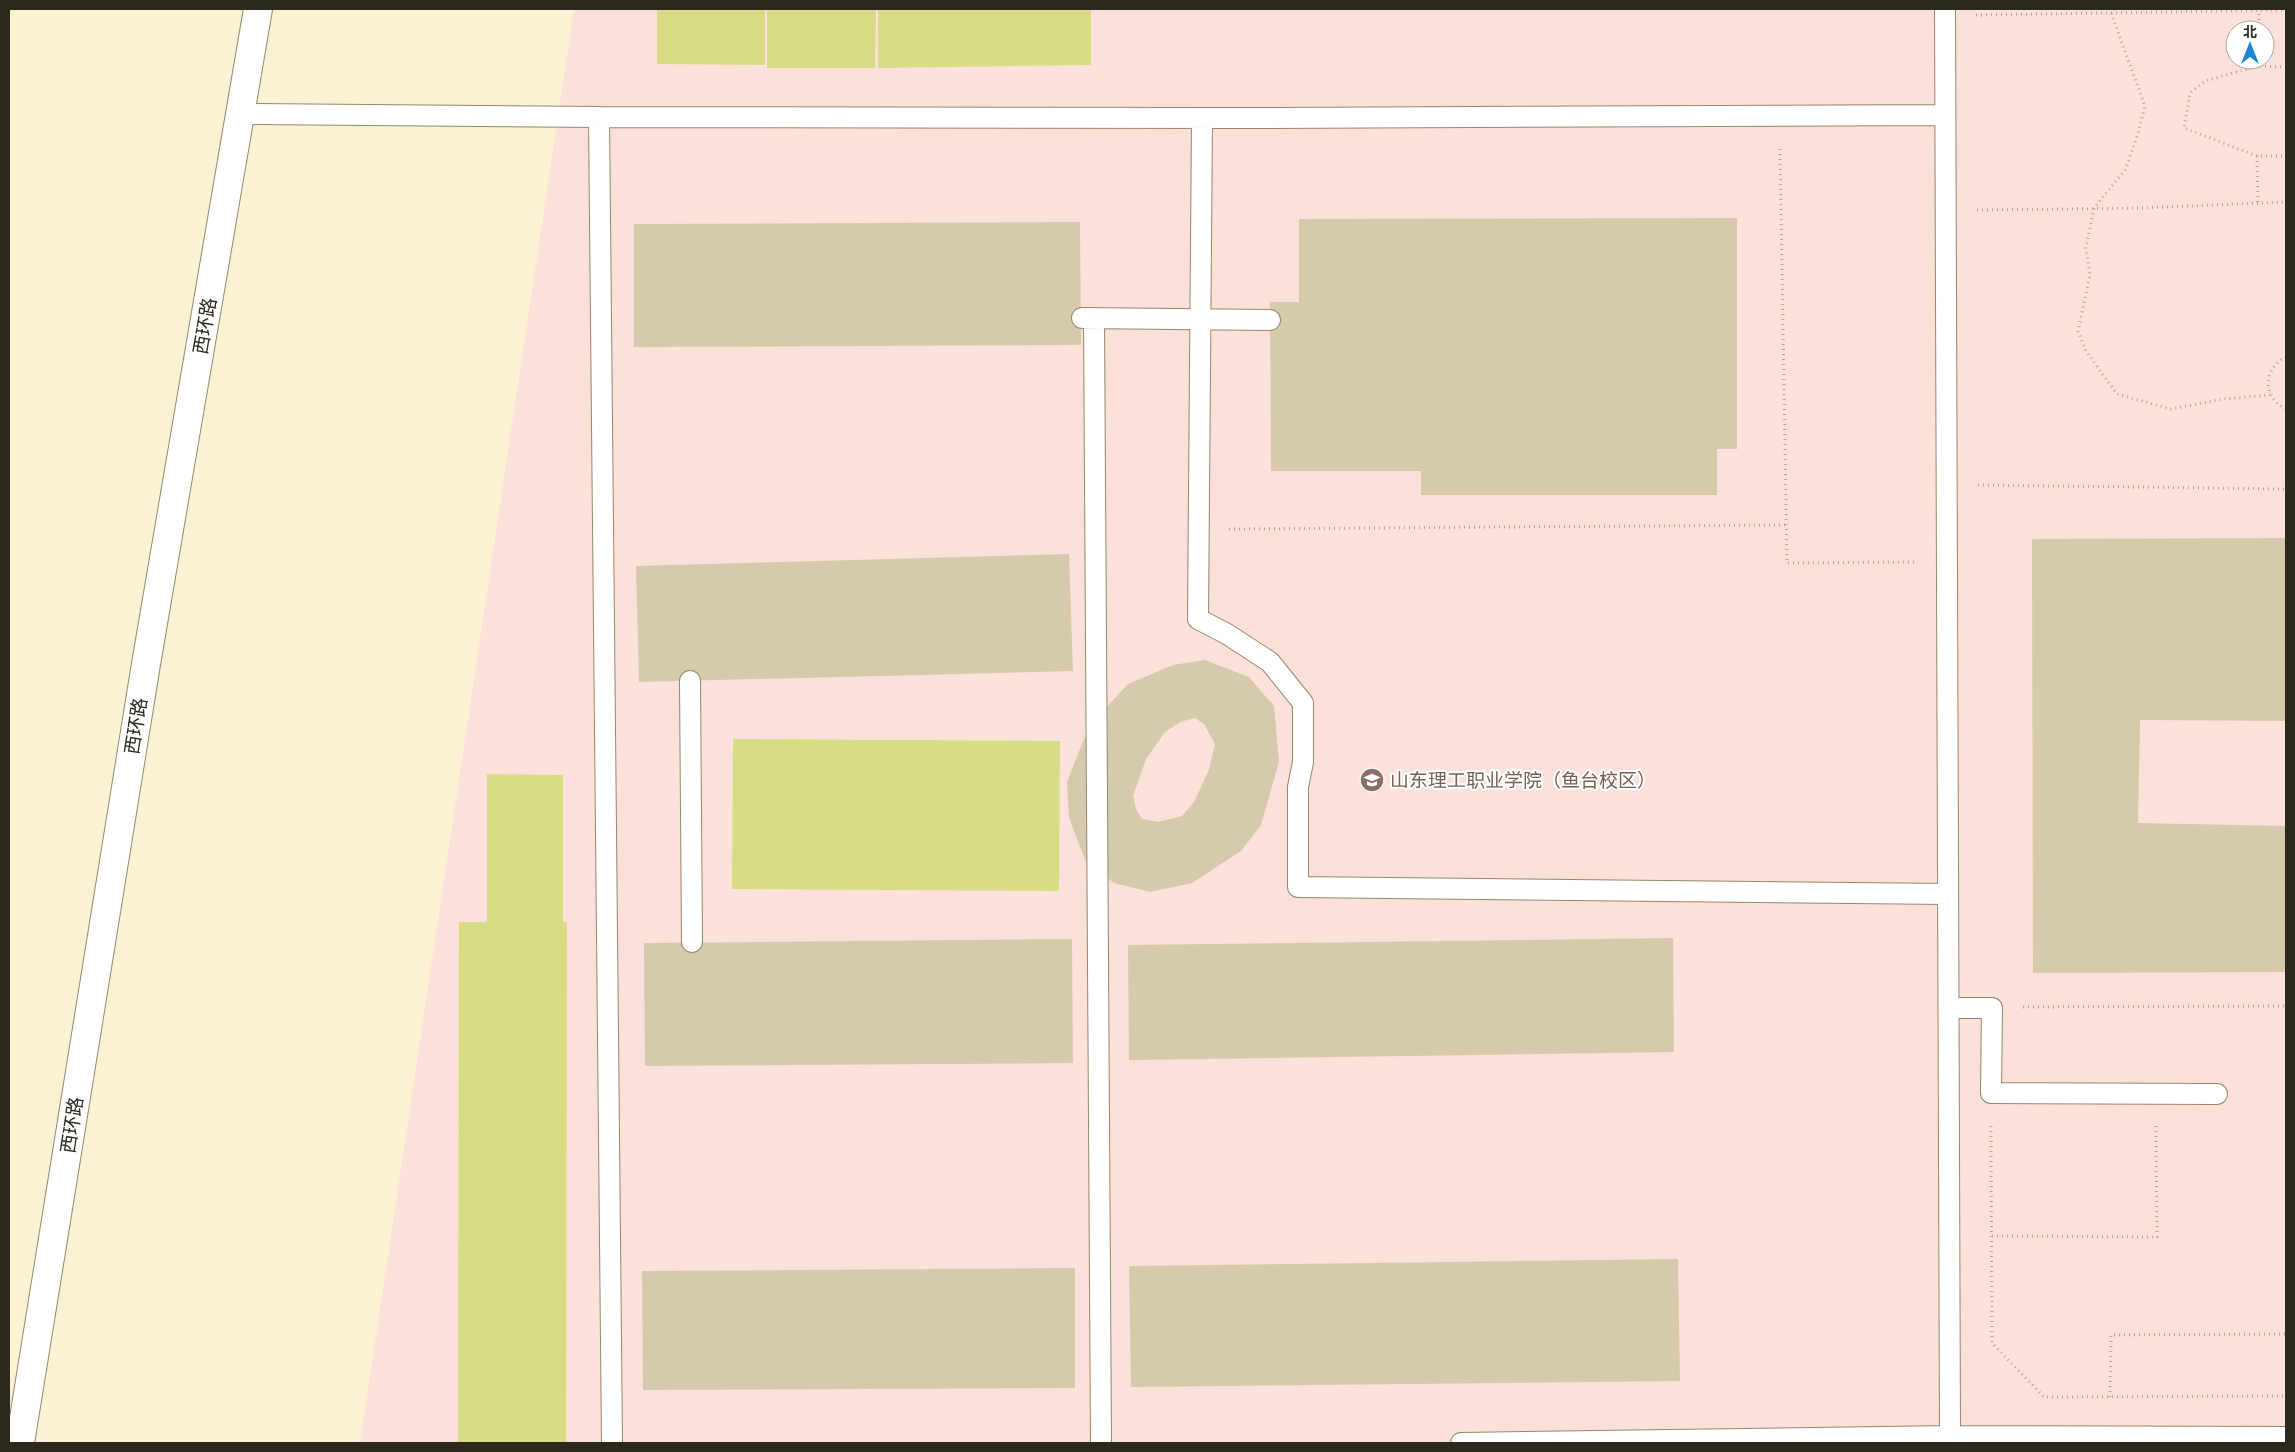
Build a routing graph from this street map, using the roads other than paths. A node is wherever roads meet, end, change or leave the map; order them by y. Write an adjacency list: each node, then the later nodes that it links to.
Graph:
1 (258, 9): 3 (main road, 西环路)
2 (1945, 12): 4 (lane)
3 (241, 114): 5 (lane); 16 (main road, 西环路)
4 (1945, 115): 6 (lane); 10 (lane)
5 (599, 117): 6 (lane); 17 (lane)
6 (1202, 118): 7 (lane)
7 (1200, 319): 8 (lane); 10 (lane); 18 (lane)
8 (1270, 320)
9 (690, 681): 11 (lane)
10 (1948, 894): 12 (lane)
11 (692, 942)
12 (1949, 1008): 13 (lane); 14 (lane)
13 (2217, 1094)
14 (1950, 1436): 15 (lane); 19 (lane)
15 (2286, 1437)
16 (20, 1443)
17 (612, 1443)
18 (1101, 1443)
19 (1461, 1443)

